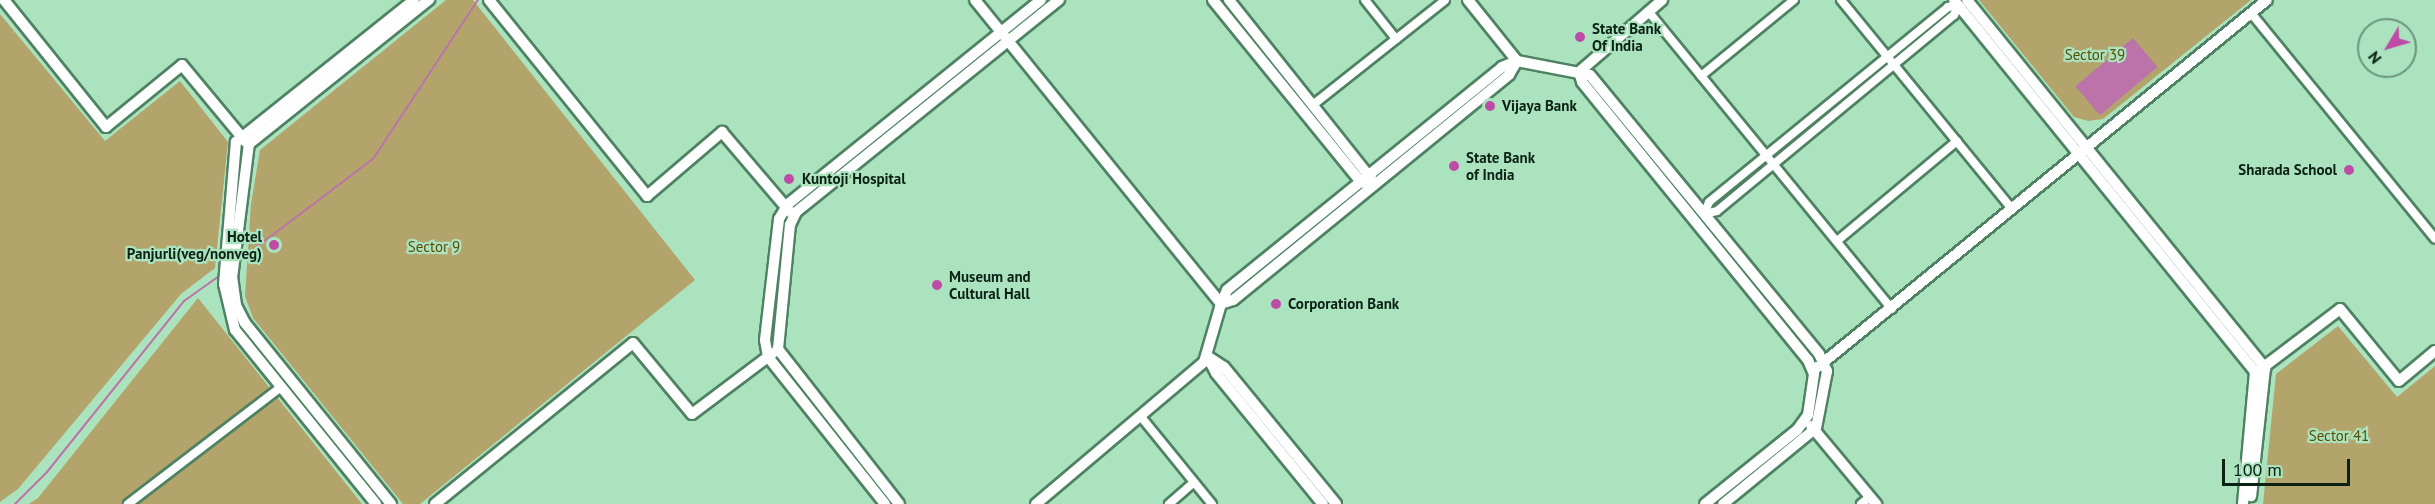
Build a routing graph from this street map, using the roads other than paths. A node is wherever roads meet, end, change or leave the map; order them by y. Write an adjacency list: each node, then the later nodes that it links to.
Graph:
1 (4, 0): 28 (street)
2 (414, 0): 28 (street)
3 (429, 0): 28 (street)
4 (975, 0): 20 (street)
5 (1041, 0): 20 (street)
6 (1059, 0): 20 (street)
7 (1213, 0): 34 (street)
8 (1229, 0): 27 (street)
9 (1365, 0): 21 (street)
10 (1445, 0): 21 (street)
11 (1468, 0): 23 (street)
12 (1662, 0): 18 (street)
13 (1794, 0): 26 (street)
14 (1841, 0): 22 (street)
15 (2267, 0): 19 (street)
16 (490, 1): 36 (street)
17 (1960, 2): 22 (street); 24 (street); 30 (street)
18 (1648, 11): 25 (street); 26 (street)
19 (2252, 13): 30 (street); 40 (street)
20 (1005, 37): 36 (street); 39 (street); 43 (street)
21 (1396, 39): 27 (street)
22 (1887, 57): 24 (street); 31 (street)
23 (1517, 60): 25 (street); 33 (street); 35 (street)
24 (1894, 65): 29 (street); 32 (street)
25 (1579, 72): 38 (street); 51 (street)
26 (1701, 76): 31 (street)
27 (1314, 104): 33 (street)
28 (245, 141): 42 (street)
29 (1957, 141): 37 (street); 41 (street)
30 (2083, 151): 37 (street); 50 (street)
31 (1766, 155): 32 (street); 38 (street)
32 (1773, 164): 38 (street); 41 (street)
33 (1370, 174): 34 (street); 35 (street)
34 (1361, 182): 35 (street); 43 (street)
35 (1374, 185): 43 (street)
36 (786, 208): 39 (street); 48 (street)
37 (2012, 210): 44 (street)
38 (1704, 214): 49 (street)
39 (794, 217): 45 (street)
40 (2435, 239)
41 (1837, 241): 44 (street)
42 (228, 281): 52 (street); 60 (street)
43 (1221, 304): 47 (street)
44 (1892, 309): 49 (street)
45 (778, 350): 48 (street); 63 (street)
46 (2435, 351): 50 (street)
47 (1207, 356): 53 (street); 67 (street); 68 (street)
48 (768, 357): 61 (street); 62 (street)
49 (1824, 364): 51 (street); 55 (street)
50 (2260, 370): 71 (street); 72 (street)
51 (1813, 371): 54 (street)
52 (281, 387): 58 (street); 59 (street)
53 (1142, 417): 56 (street); 64 (street)
54 (1805, 419): 55 (street); 69 (street)
55 (1814, 430): 57 (street); 70 (street)
56 (1194, 482): 65 (street); 66 (street)
57 (1869, 502)
58 (128, 504)
59 (376, 504)
60 (391, 504)
61 (435, 504)
62 (885, 504)
63 (899, 504)
64 (1036, 504)
65 (1169, 504)
66 (1212, 504)
67 (1323, 504)
68 (1336, 504)
69 (1705, 504)
70 (1723, 504)
71 (2244, 504)
72 (2251, 504)

